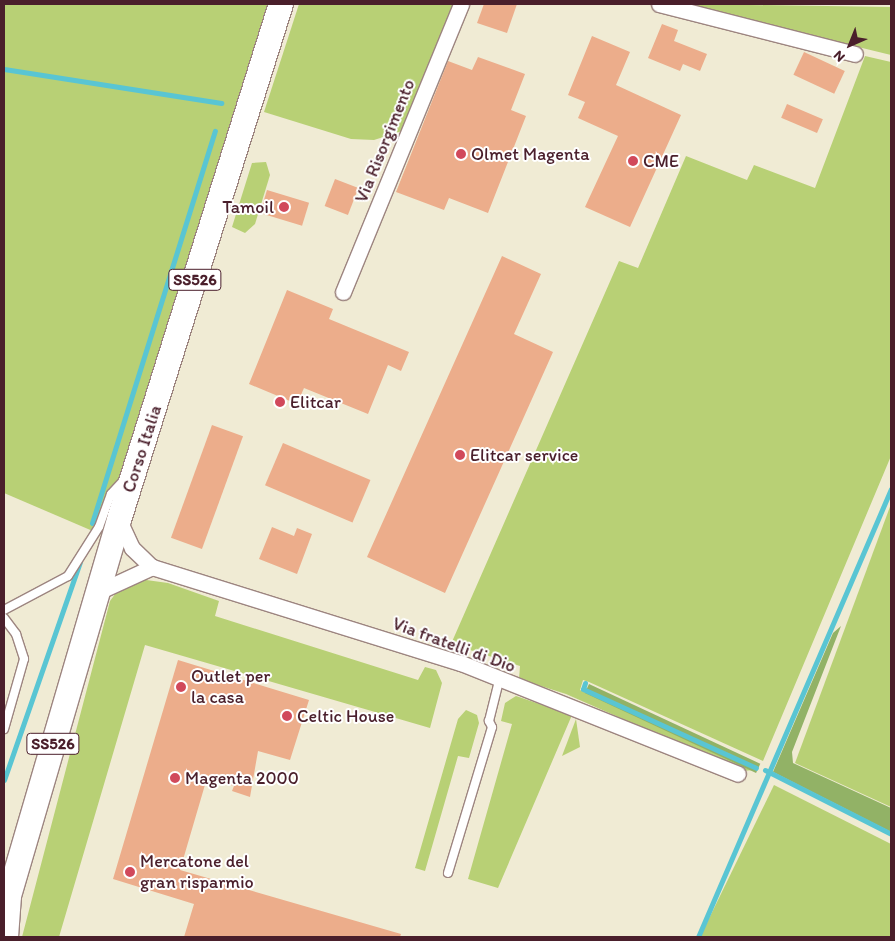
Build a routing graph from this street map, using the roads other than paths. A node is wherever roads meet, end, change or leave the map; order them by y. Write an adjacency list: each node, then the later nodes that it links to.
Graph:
1 (281, 4): 6 (main road, Corso Italia / SS526)
2 (461, 4): 5 (street, Via Risorgimento)
3 (659, 4): 4 (street)
4 (855, 54)
5 (343, 292)
6 (138, 465): 7 (main road, Corso Italia / SS526); 10 (lane)
7 (119, 520): 8 (street, Via fratelli di Dio); 9 (main road, Corso Italia / SS526)
8 (152, 568): 9 (street); 12 (street, Via fratelli di Dio)
9 (98, 592): 16 (main road, Corso Italia / SS526)
10 (4, 610)
11 (4, 618): 13 (lane)
12 (499, 681): 14 (street, Via fratelli di Dio); 15 (lane)
13 (4, 729)
14 (738, 774)
15 (448, 874)
16 (6, 900): 17 (main road, Corso Italia / SS526)
17 (6, 937)

